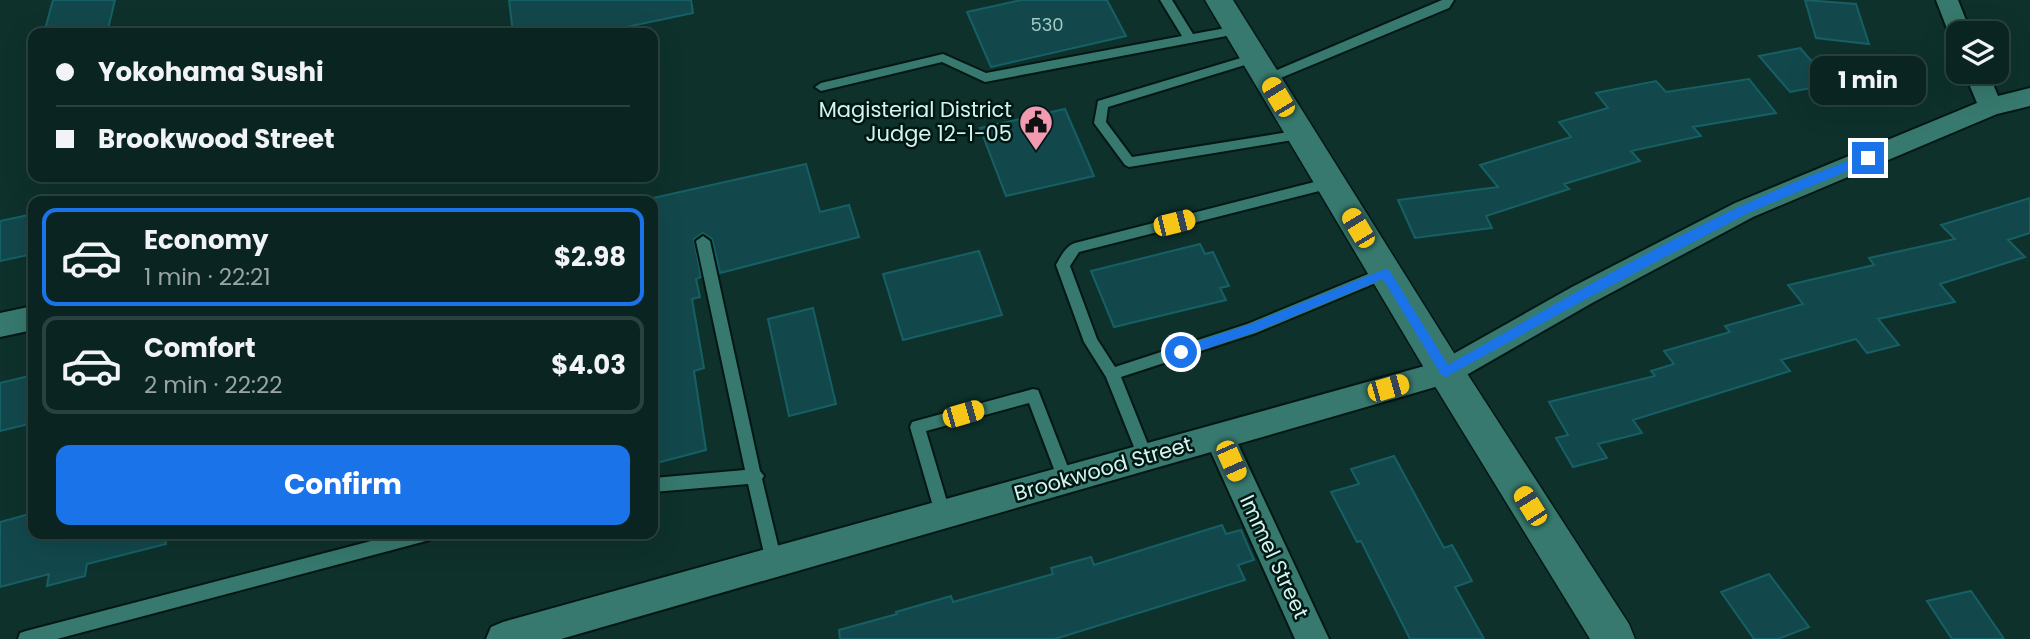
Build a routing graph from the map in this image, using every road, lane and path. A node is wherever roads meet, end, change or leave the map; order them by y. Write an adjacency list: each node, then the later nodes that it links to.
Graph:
1 (1166, 0): 6 (lane)
2 (1219, 0): 7 (street)
3 (1448, 0): 7 (lane)
4 (1947, 0): 5 (street)
5 (1955, 21)
6 (1190, 39): 7 (lane); 9 (lane)
7 (1253, 56): 12 (street); 12 (lane)
8 (1981, 84): 11 (street)
9 (821, 87)
10 (2030, 97): 11 (street, Brookwood Street)
11 (1991, 107): 18 (street, Brookwood Street)
12 (1301, 135): 13 (street)
13 (1331, 183): 15 (street); 19 (lane)
14 (703, 241): 22 (lane)
15 (1385, 273): 18 (street); 19 (lane)
16 (28, 319): 17 (street)
17 (0, 326)
18 (1446, 372): 20 (street, Brookwood Street); 31 (street)
19 (1112, 374): 21 (lane)
20 (1219, 436): 21 (street, Brookwood Street); 30 (street, Immel Street)
21 (1145, 457): 23 (street, Brookwood Street)
22 (756, 476): 24 (lane); 27 (lane)
23 (1065, 480): 25 (street, Brookwood Street); 25 (lane)
24 (658, 485)
25 (943, 515): 27 (street, Brookwood Street)
26 (407, 539): 28 (lane)
27 (774, 562): 29 (street, Brookwood Street)
28 (26, 639)
29 (503, 639)
30 (1312, 639)
31 (1614, 639)

